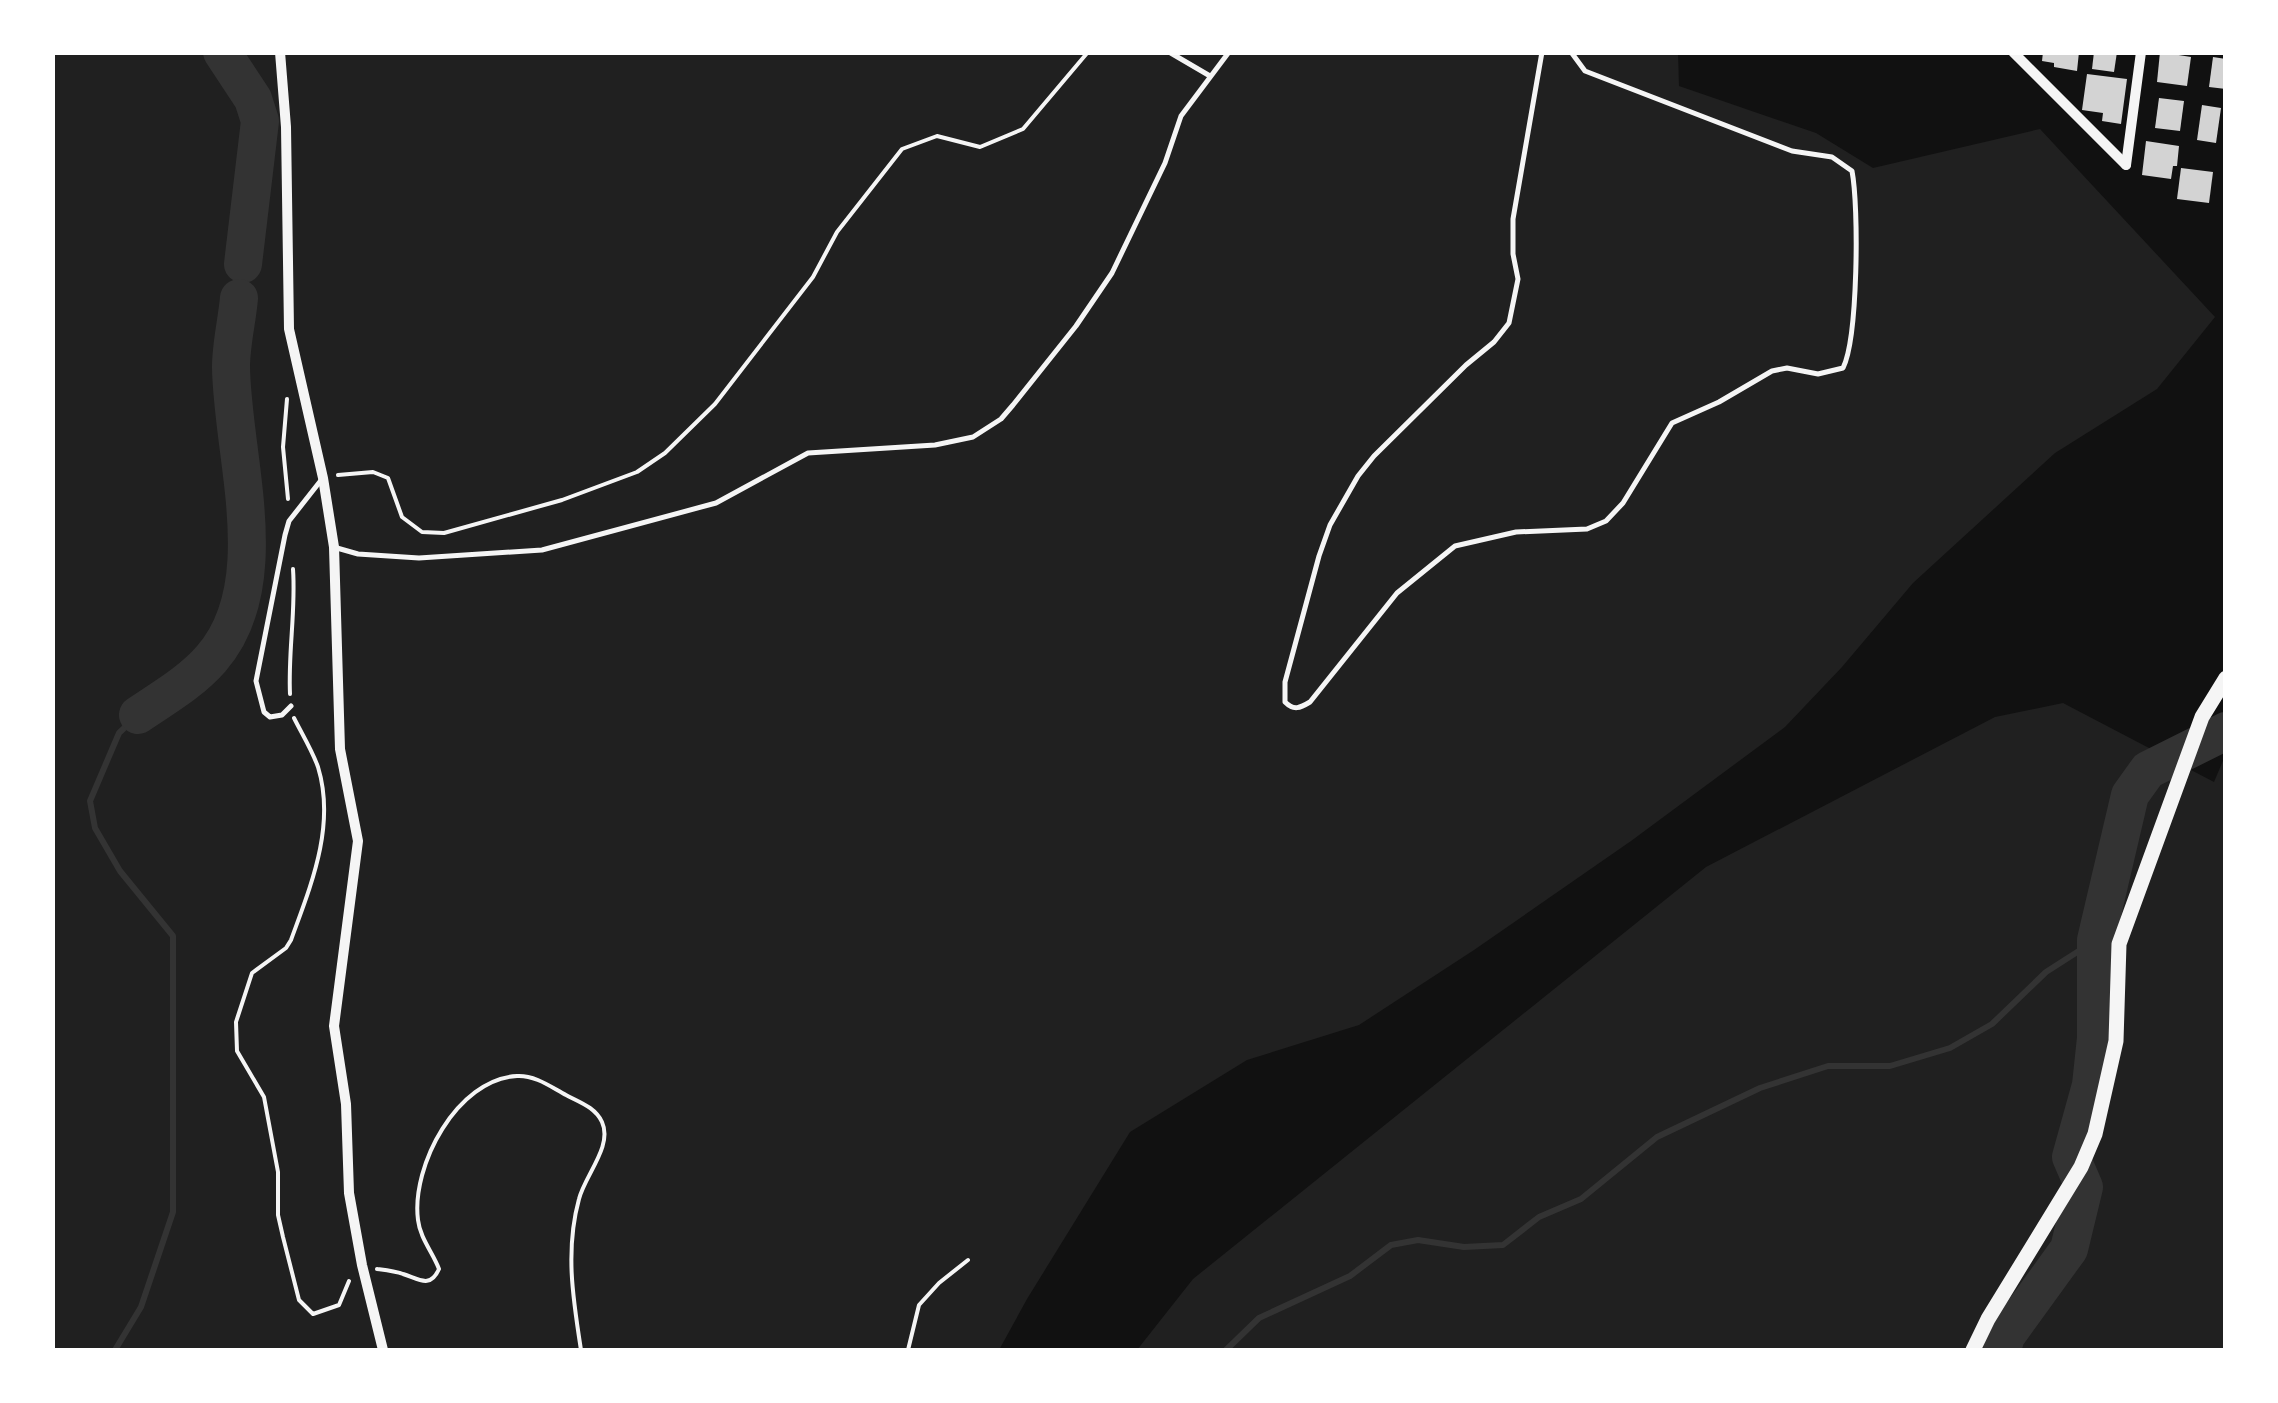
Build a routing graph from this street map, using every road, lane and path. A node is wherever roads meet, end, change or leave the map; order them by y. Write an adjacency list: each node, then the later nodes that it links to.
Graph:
1 (280, 52): 10 (street)
2 (1088, 52): 11 (path)
3 (1169, 52): 9 (lane)
4 (1230, 52): 9 (lane)
5 (1542, 52): 6 (lane)
6 (1571, 52)
7 (2141, 52): 8 (street)
8 (2019, 55)
9 (1210, 76): 13 (lane)
10 (297, 371): 11 (street); 12 (path)
11 (324, 478): 12 (lane); 13 (street)
12 (290, 521): 16 (lane)
13 (334, 547): 18 (street)
14 (292, 553): 16 (path)
15 (2226, 678): 22 (main road)
16 (291, 706): 18 (path)
17 (968, 1260): 21 (path)
18 (363, 1270): 19 (street); 20 (path)
19 (383, 1350)
20 (581, 1350)
21 (908, 1350)
22 (1973, 1350)

